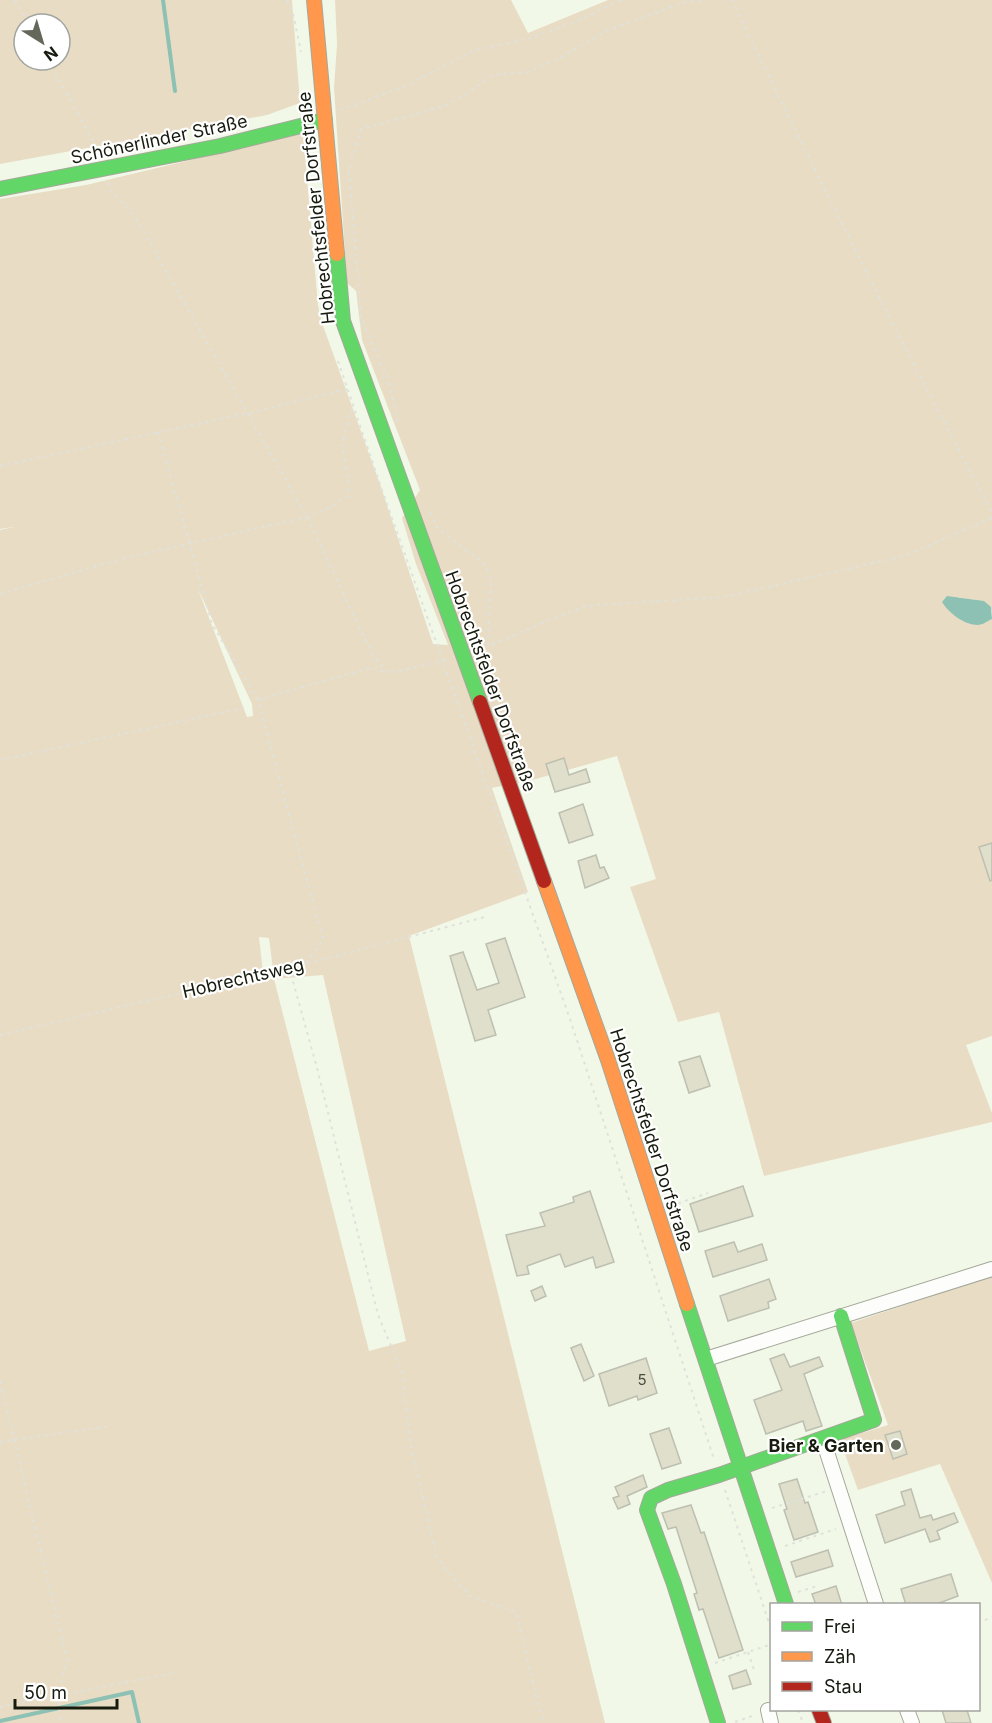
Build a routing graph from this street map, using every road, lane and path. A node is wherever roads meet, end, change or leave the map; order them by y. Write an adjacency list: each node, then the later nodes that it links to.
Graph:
1 (287, 0): 6 (path)
2 (314, 0): 8 (street, Hobrechtsfelder Dorfstraße)
3 (621, 0): 8 (path)
4 (702, 0): 13 (path)
5 (732, 0): 17 (path)
6 (302, 60)
7 (55, 72): 9 (path)
8 (324, 120): 9 (street, Schönerlinder Straße); 22 (street, Hobrechtsfelder Dorfstraße)
9 (104, 169): 10 (street, Schönerlinder Straße); 12 (path)
10 (0, 189)
11 (353, 405): 12 (path); 18 (path); 23 (path)
12 (249, 413): 14 (path); 18 (path)
13 (399, 423)
14 (158, 432): 15 (path); 20 (path)
15 (0, 466)
16 (428, 508): 19 (path)
17 (992, 512)
18 (307, 517): 20 (path); 24 (path)
19 (992, 518)
20 (188, 544): 21 (path); 25 (path)
21 (0, 594)
22 (463, 656): 23 (path); 33 (street, Hobrechtsfelder Dorfstraße)
23 (443, 661): 24 (path); 43 (path)
24 (388, 673): 25 (path)
25 (258, 700): 29 (path)
26 (244, 708): 27 (path)
27 (0, 760)
28 (485, 916): 29 (path, Hobrechtsweg)
29 (305, 964): 30 (path, Hobrechtsweg)
30 (289, 967): 31 (path, Hobrechtsweg); 60 (path)
31 (0, 1035)
32 (708, 1193): 33 (path)
33 (657, 1211): 36 (street, Hobrechtsfelder Dorfstraße)
34 (992, 1269): 35 (street)
35 (841, 1316): 36 (street); 40 (street)
36 (706, 1359): 42 (street, Hobrechtsfelder Dorfstraße)
37 (0, 1381): 39 (path)
38 (110, 1425): 39 (path)
39 (15, 1439): 41 (path); 56 (path)
40 (822, 1440): 42 (street); 44 (street)
41 (0, 1442)
42 (742, 1467): 43 (street); 45 (street, Hobrechtsfelder Dorfstraße)
43 (719, 1475): 50 (path); 53 (street)
44 (838, 1487): 45 (path); 46 (street)
45 (756, 1513): 47 (street, Hobrechtsfelder Dorfstraße)
46 (850, 1524): 47 (path); 49 (street)
47 (769, 1552): 48 (street, Hobrechtsfelder Dorfstraße)
48 (785, 1603)
49 (875, 1603)
50 (770, 1629)
51 (770, 1644): 52 (path)
52 (748, 1652): 53 (path); 55 (path)
53 (701, 1668): 61 (street)
54 (173, 1672): 56 (path)
55 (755, 1673)
56 (58, 1694): 57 (path); 59 (path)
57 (0, 1707)
58 (769, 1717): 62 (path)
59 (60, 1723)
60 (543, 1723)
61 (718, 1723)
62 (732, 1723)

